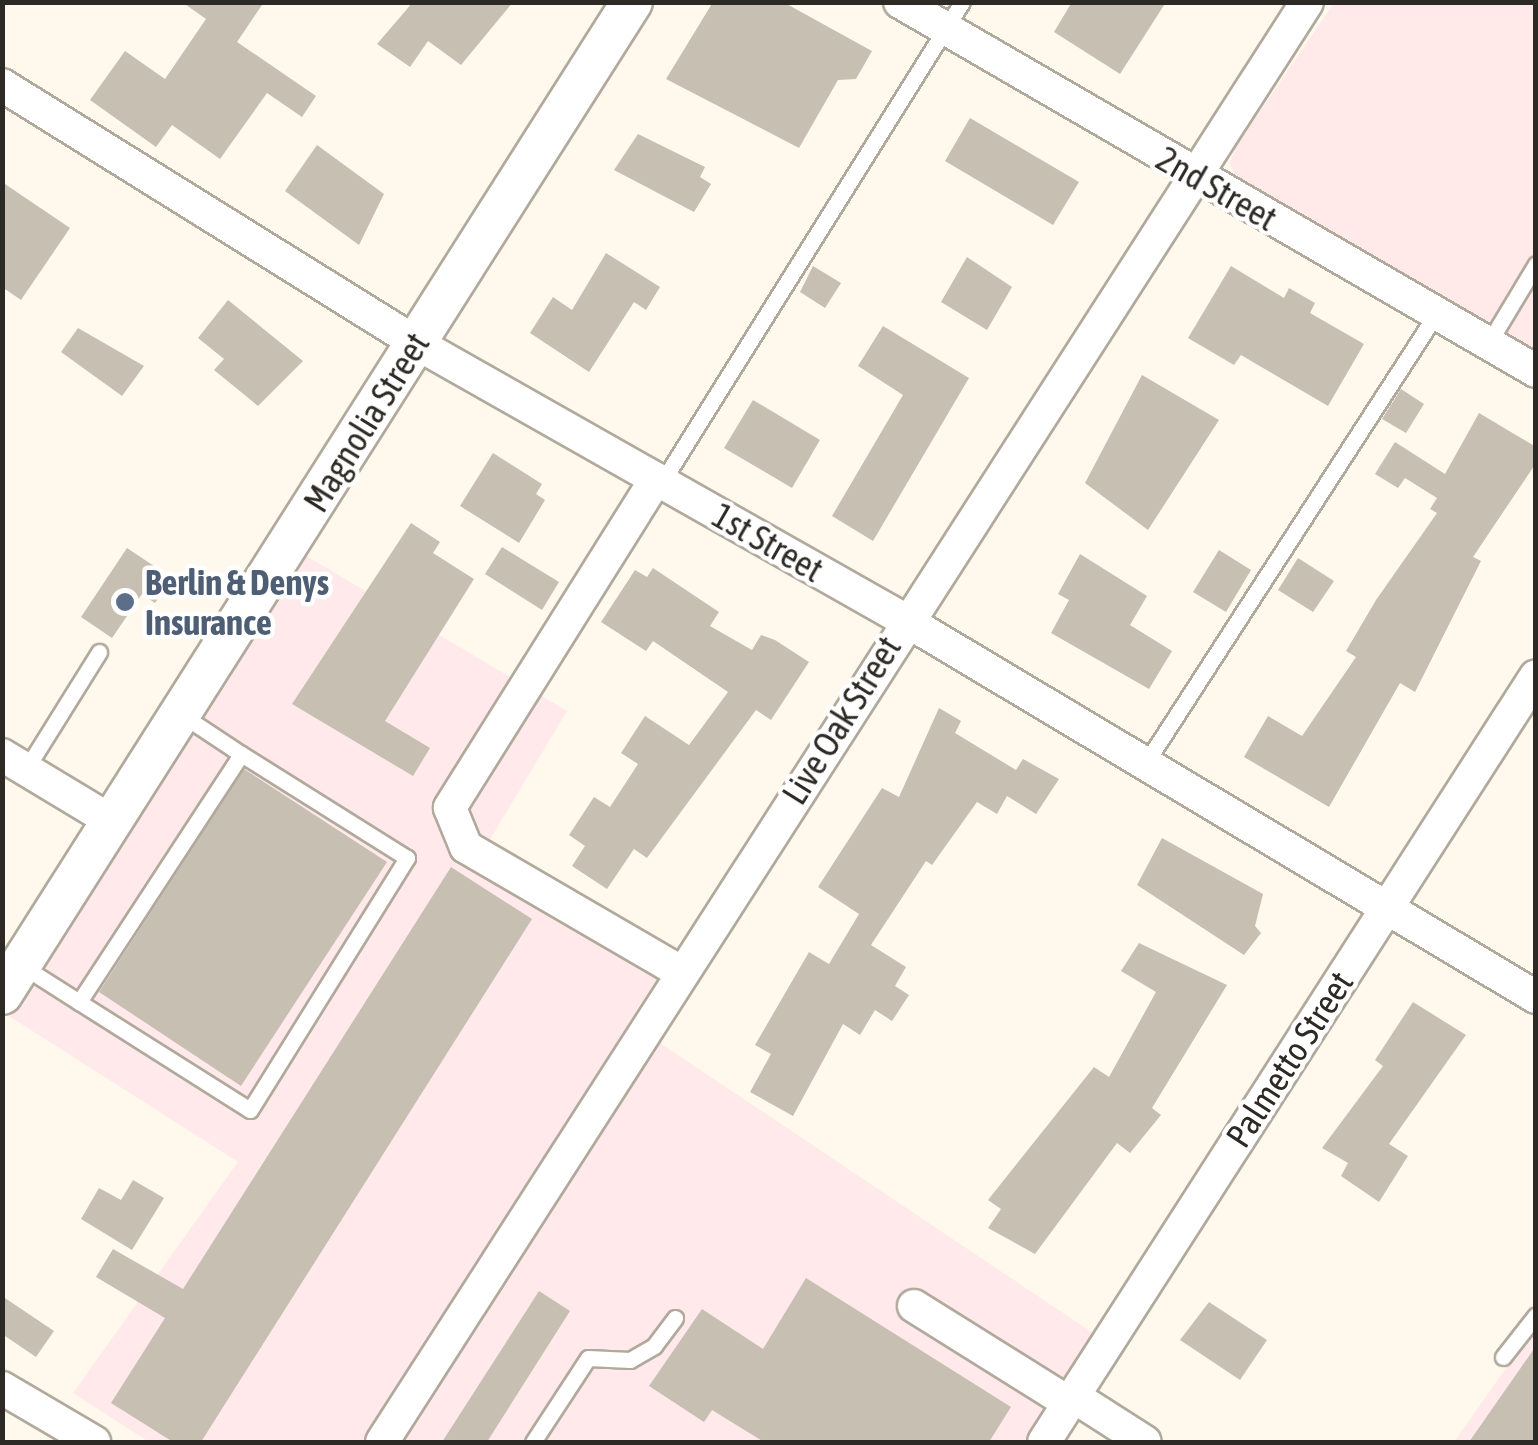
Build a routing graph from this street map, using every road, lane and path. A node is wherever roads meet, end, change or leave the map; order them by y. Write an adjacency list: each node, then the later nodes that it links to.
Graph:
1 (632, 2): 9 (street, Magnolia Street)
2 (900, 2): 4 (street, 2nd Street)
3 (1308, 2): 6 (street, Live Oak Street)
4 (954, 16): 6 (street, 2nd Street); 12 (lane)
5 (2, 85): 9 (street, 1st Street)
6 (1195, 176): 8 (street, 2nd Street); 13 (street, Live Oak Street)
7 (1536, 264): 10 (lane)
8 (1436, 314): 10 (street, 2nd Street); 19 (lane)
9 (416, 344): 12 (street, 1st Street); 16 (street, Magnolia Street)
10 (1488, 344): 11 (street, 2nd Street)
11 (1536, 371)
12 (659, 481): 13 (street, 1st Street); 22 (street)
13 (904, 620): 19 (street, 1st Street); 22 (street, Live Oak Street)
14 (99, 652): 18 (lane)
15 (1536, 676): 21 (street, Palmetto Street)
16 (181, 714): 17 (lane); 20 (street, Magnolia Street)
17 (241, 754): 25 (lane); 25 (lane)
18 (14, 762): 20 (street)
19 (1145, 765): 21 (street, 1st Street)
20 (112, 822): 23 (street, Magnolia Street)
21 (1385, 910): 24 (street, 1st Street); 31 (street, Palmetto Street)
22 (681, 972): 33 (street, Live Oak Street)
23 (12, 979): 25 (lane)
24 (1536, 997)
25 (79, 1002)
26 (914, 1306): 31 (street)
27 (1536, 1316): 29 (lane)
28 (675, 1318): 34 (lane)
29 (1503, 1356)
30 (2, 1388): 32 (street)
31 (1071, 1400): 35 (street, Palmetto Street); 36 (street)
32 (94, 1442)
33 (382, 1442)
34 (533, 1442)
35 (1044, 1442)
36 (1144, 1442)

